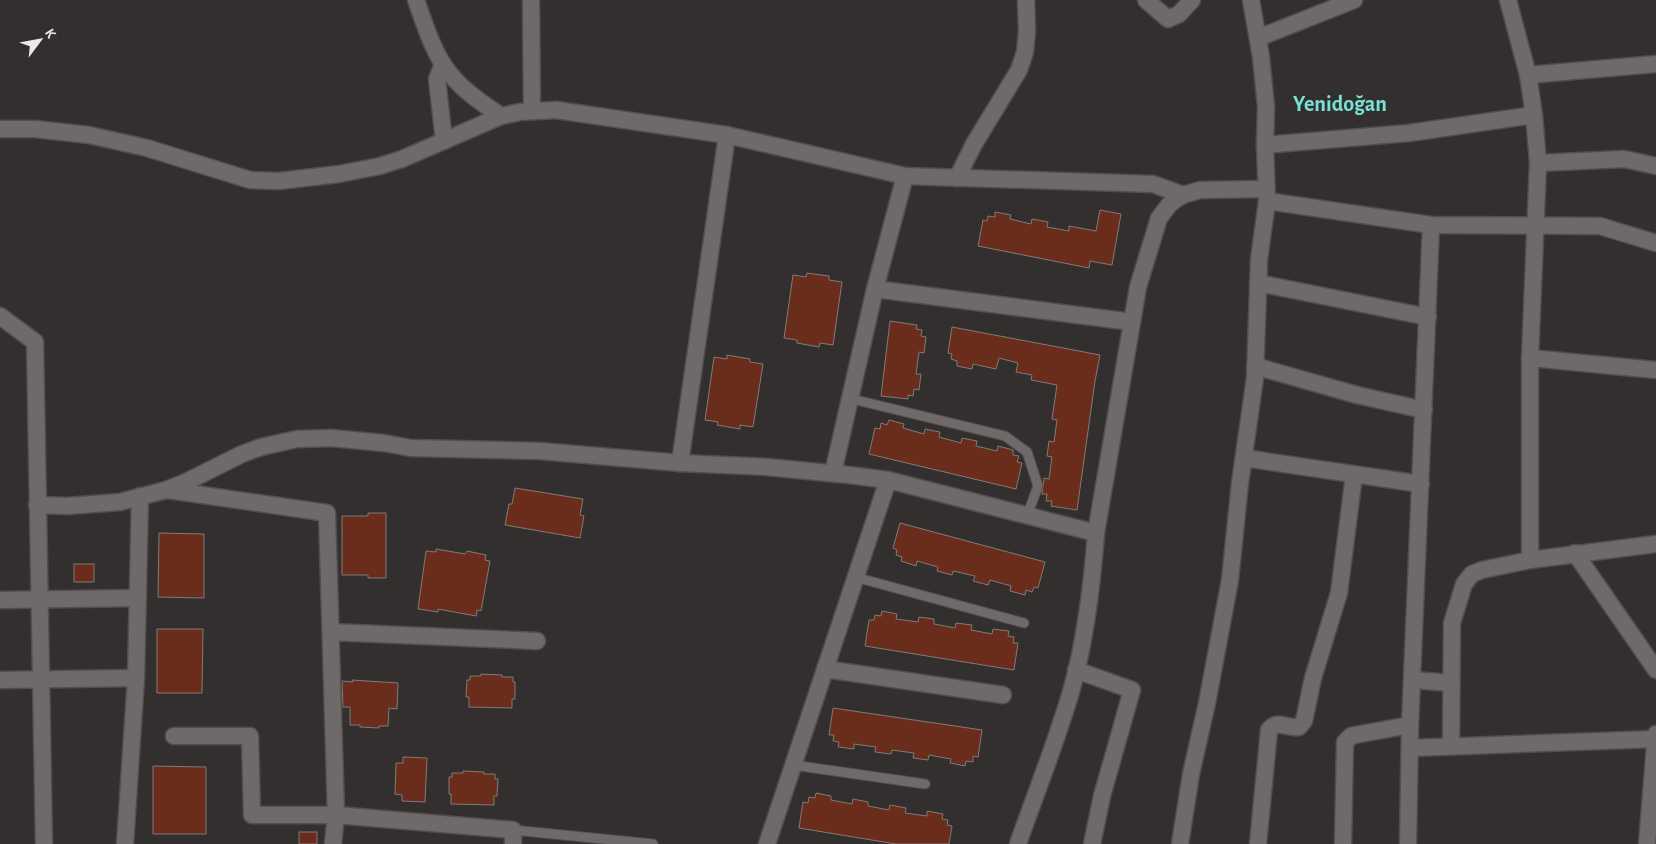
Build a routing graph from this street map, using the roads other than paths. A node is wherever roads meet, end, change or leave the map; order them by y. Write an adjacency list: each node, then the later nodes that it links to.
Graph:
1 (416, 0): 10 (street)
2 (532, 0): 13 (street)
3 (1026, 0): 23 (street)
4 (1146, 0): 5 (street)
5 (1192, 0)
6 (1251, 0): 9 (street)
7 (1354, 0): 9 (street)
8 (1508, 0): 12 (street)
9 (1258, 38): 19 (street)
10 (443, 64): 15 (street); 18 (street)
11 (1656, 64): 12 (street)
12 (1528, 75): 14 (street)
13 (532, 111): 15 (street); 17 (street)
14 (1534, 115): 19 (street); 20 (street)
15 (501, 116): 18 (street)
16 (0, 129): 18 (street)
17 (727, 135): 22 (street); 40 (street)
18 (444, 141)
19 (1265, 145): 25 (street)
20 (1538, 163): 21 (street); 27 (street)
21 (1656, 166)
22 (905, 176): 23 (street); 30 (street)
23 (957, 178): 24 (street)
24 (1183, 195): 25 (street); 33 (street)
25 (1267, 195): 26 (street); 29 (street)
26 (1431, 225): 27 (street); 32 (street)
27 (1536, 225): 28 (street); 34 (street)
28 (1656, 242)
29 (1258, 283): 32 (street); 35 (street)
30 (875, 289): 33 (street); 41 (street)
31 (0, 316): 47 (street)
32 (1428, 317): 38 (street)
33 (1132, 322): 49 (street)
34 (1530, 358): 36 (street); 52 (street)
35 (1255, 366): 38 (street); 39 (street)
36 (1656, 370)
37 (856, 400): 48 (lane)
38 (1424, 410): 44 (street)
39 (1244, 458): 42 (street); 85 (street)
40 (680, 464): 41 (street); 45 (street)
41 (832, 473): 43 (street)
42 (1354, 475): 44 (street); 86 (street)
43 (888, 480): 48 (street); 53 (street)
44 (1421, 484): 66 (street)
45 (166, 490): 46 (street); 58 (street)
46 (140, 496): 47 (street); 54 (street)
47 (38, 505): 56 (street)
48 (1027, 516): 49 (street)
49 (1096, 533): 61 (street)
50 (1656, 544): 51 (street)
51 (1575, 554): 52 (street); 62 (street)
52 (1530, 560): 67 (street)
53 (856, 576): 57 (lane); 60 (street)
54 (138, 598): 56 (street); 63 (street)
55 (0, 600): 56 (street)
56 (39, 600): 64 (street)
57 (1024, 623)
58 (331, 632): 59 (street); 76 (street)
59 (537, 641)
60 (825, 669): 68 (street); 74 (street)
61 (1076, 670): 83 (street); 84 (street)
62 (1656, 670)
63 (136, 678): 64 (street); 79 (street)
64 (41, 679): 65 (street); 78 (street)
65 (0, 680)
66 (1412, 680): 67 (street); 69 (street)
67 (1451, 683): 72 (street)
68 (1003, 695)
69 (1410, 725): 73 (street); 87 (street)
70 (174, 736): 76 (street)
71 (1656, 737): 72 (street); 89 (street)
72 (1451, 746): 73 (street)
73 (1410, 748): 88 (street)
74 (793, 765): 75 (lane); 82 (street)
75 (925, 784)
76 (336, 815): 77 (street); 80 (street)
77 (513, 837): 81 (lane)
78 (44, 844)
79 (125, 844)
80 (333, 844)
81 (647, 844)
82 (767, 844)
83 (1018, 844)
84 (1092, 844)
85 (1180, 844)
86 (1258, 844)
87 (1343, 844)
88 (1408, 844)
89 (1647, 844)

